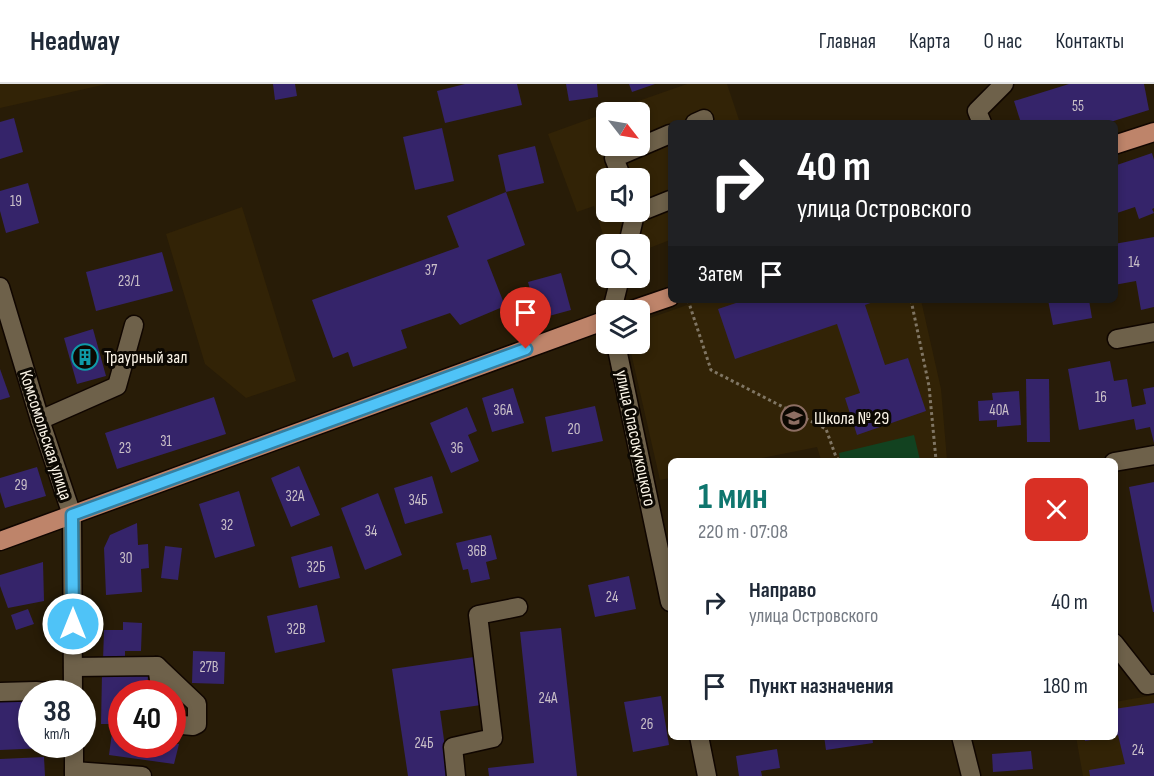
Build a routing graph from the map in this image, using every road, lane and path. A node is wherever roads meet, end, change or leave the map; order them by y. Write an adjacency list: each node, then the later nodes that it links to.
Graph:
1 (1004, 84): 2 (street)
2 (981, 120)
3 (1154, 132): 5 (main road)
4 (668, 135): 6 (street)
5 (1118, 144)
6 (618, 168)
7 (668, 201): 8 (street)
8 (650, 207)
9 (0, 287): 19 (street, Комсомольская улица)
10 (668, 298): 13 (main road)
11 (689, 303): 21 (path)
12 (912, 303): 22 (path)
13 (650, 304)
14 (596, 324): 24 (main road)
15 (134, 325): 19 (street)
16 (1154, 332): 17 (street)
17 (1117, 339)
18 (618, 354): 26 (street, улица Спасокукоцкого)
19 (40, 420): 24 (street, Комсомольская улица)
20 (1154, 455): 23 (street)
21 (837, 458)
22 (936, 458)
23 (1118, 461)
24 (72, 515): 25 (main road); 30 (street, Комсомольская улица)
25 (0, 542)
26 (668, 592)
27 (518, 607): 44 (street)
28 (1118, 648): 34 (street)
29 (157, 666): 30 (street); 32 (street); 33 (street)
30 (73, 667): 31 (street, Комсомольская улица)
31 (73, 680)
32 (159, 680)
33 (172, 680)
34 (1154, 684)
35 (0, 692): 36 (street)
36 (18, 692)
37 (186, 694): 38 (street)
38 (186, 725)
39 (700, 740): 45 (street)
40 (962, 740): 46 (street)
41 (74, 758): 42 (street)
42 (74, 774): 43 (street)
43 (142, 776)
44 (456, 776)
45 (707, 776)
46 (971, 776)

